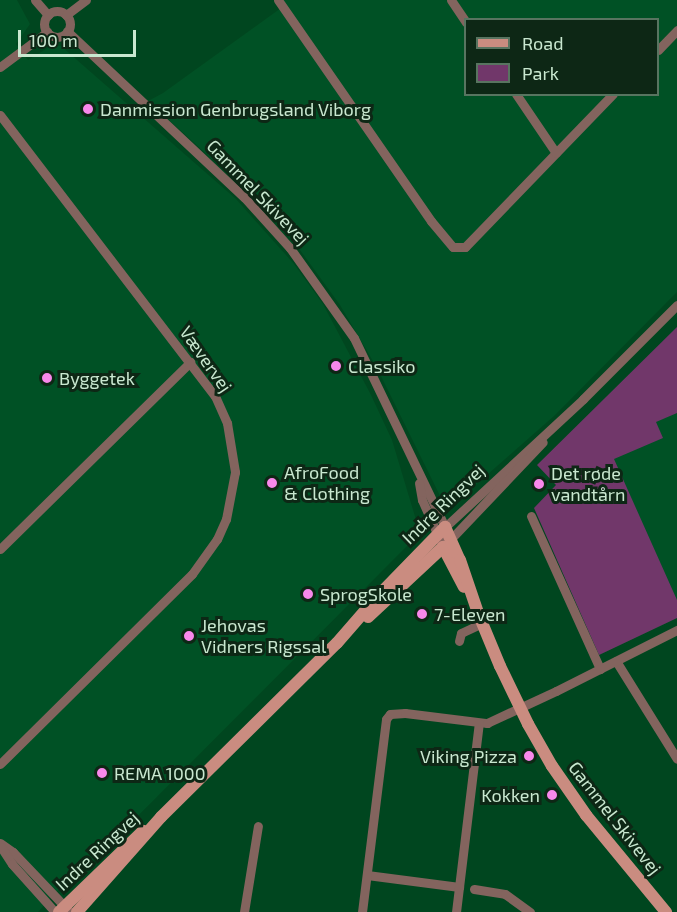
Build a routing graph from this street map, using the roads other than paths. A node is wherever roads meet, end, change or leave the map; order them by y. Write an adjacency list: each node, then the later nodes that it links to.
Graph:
1 (35, 0): 5 (street)
2 (86, 0): 6 (street)
3 (278, 0): 16 (street)
4 (451, 0): 7 (street)
5 (48, 15): 6 (street); 10 (street)
6 (66, 15): 9 (street)
7 (464, 20)
8 (677, 30): 11 (street)
9 (67, 31): 10 (street); 21 (street, Gammel Skivevej)
10 (47, 32): 12 (street)
11 (659, 48)
12 (0, 67)
13 (517, 96): 16 (street)
14 (611, 96): 16 (street)
15 (0, 115): 18 (street, Vævervej)
16 (556, 153)
17 (677, 305): 19 (street, Indre Ringvej)
18 (190, 362): 23 (street); 33 (street, Vævervej)
19 (583, 399): 21 (street, Indre Ringvej); 22 (street, Indre Ringvej)
20 (531, 516): 29 (street)
21 (441, 531): 22 (main road, Gammel Skivevej); 27 (main road, Indre Ringvej)
22 (447, 543): 24 (main road, Gammel Skivevej); 27 (main road, Indre Ringvej)
23 (0, 549)
24 (480, 618): 26 (street); 30 (main road, Gammel Skivevej)
25 (677, 630): 28 (street)
26 (459, 641)
27 (337, 643): 34 (main road, Indre Ringvej)
28 (616, 661): 29 (street); 32 (street)
29 (600, 669): 30 (street)
30 (521, 708): 31 (street); 46 (main road, Gammel Skivevej)
31 (479, 723): 37 (street); 38 (street)
32 (677, 759)
33 (0, 764)
34 (161, 818): 40 (main road, Indre Ringvej); 41 (main road, Indre Ringvej)
35 (258, 826): 42 (street)
36 (0, 844): 40 (street)
37 (367, 875): 38 (street); 43 (street)
38 (459, 887): 44 (street)
39 (474, 890): 45 (street)
40 (62, 910)
41 (77, 912)
42 (243, 912)
43 (362, 912)
44 (456, 912)
45 (530, 912)
46 (666, 912)

